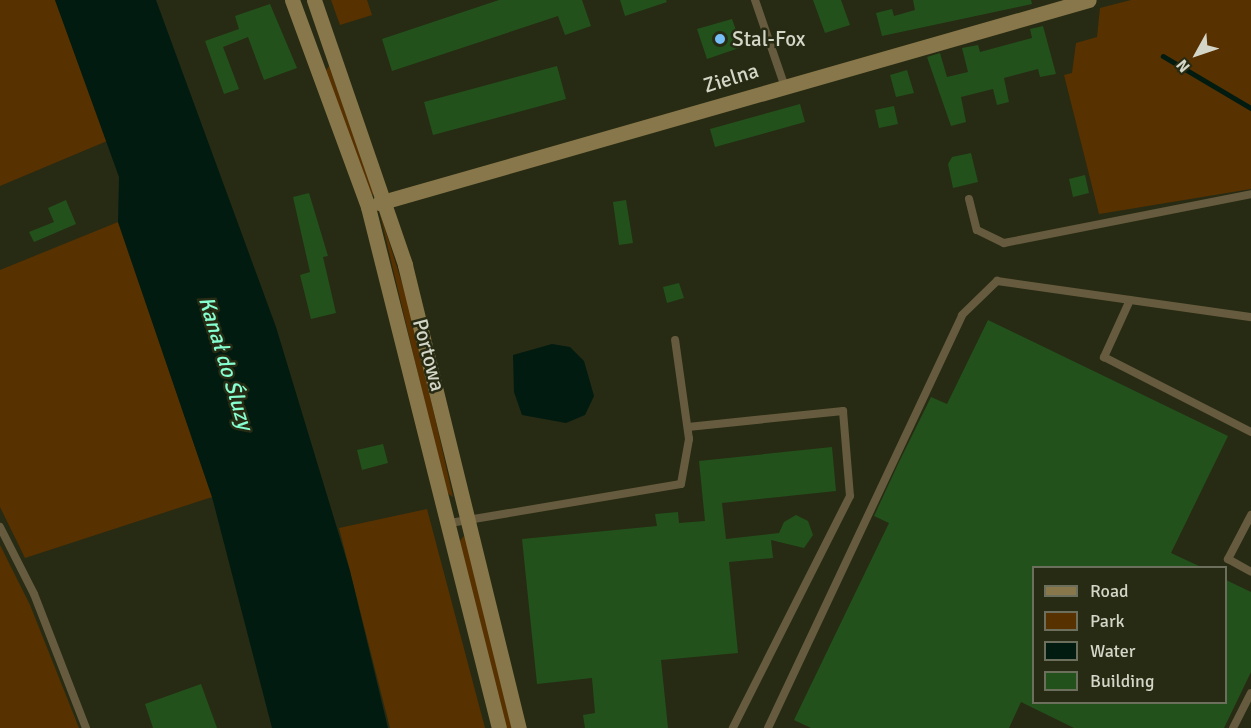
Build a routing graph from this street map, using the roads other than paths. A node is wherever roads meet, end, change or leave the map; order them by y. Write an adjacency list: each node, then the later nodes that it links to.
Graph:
1 (292, 0): 6 (street, Portowa)
2 (314, 0): 5 (street, Portowa)
3 (755, 0): 7 (lane)
4 (1089, 0): 7 (street, Zielna)
5 (333, 52): 6 (street); 10 (street, Portowa)
6 (314, 59): 11 (street, Portowa)
7 (784, 84): 10 (street, Zielna)
8 (1251, 194): 9 (lane)
9 (969, 199)
10 (386, 201): 11 (street, Zielna); 18 (street, Portowa)
11 (368, 207): 19 (street, Portowa)
12 (1130, 300): 13 (lane); 16 (lane); 27 (lane)
13 (1251, 317)
14 (675, 340): 15 (lane)
15 (687, 427): 18 (lane); 26 (lane)
16 (1251, 432)
17 (1251, 516): 21 (lane)
18 (468, 519): 19 (lane); 25 (street, Portowa)
19 (450, 523): 24 (street, Portowa)
20 (0, 526): 23 (lane)
21 (1251, 572)
22 (1251, 693): 28 (lane)
23 (86, 728)
24 (499, 728)
25 (519, 728)
26 (733, 728)
27 (768, 728)
28 (1233, 728)

